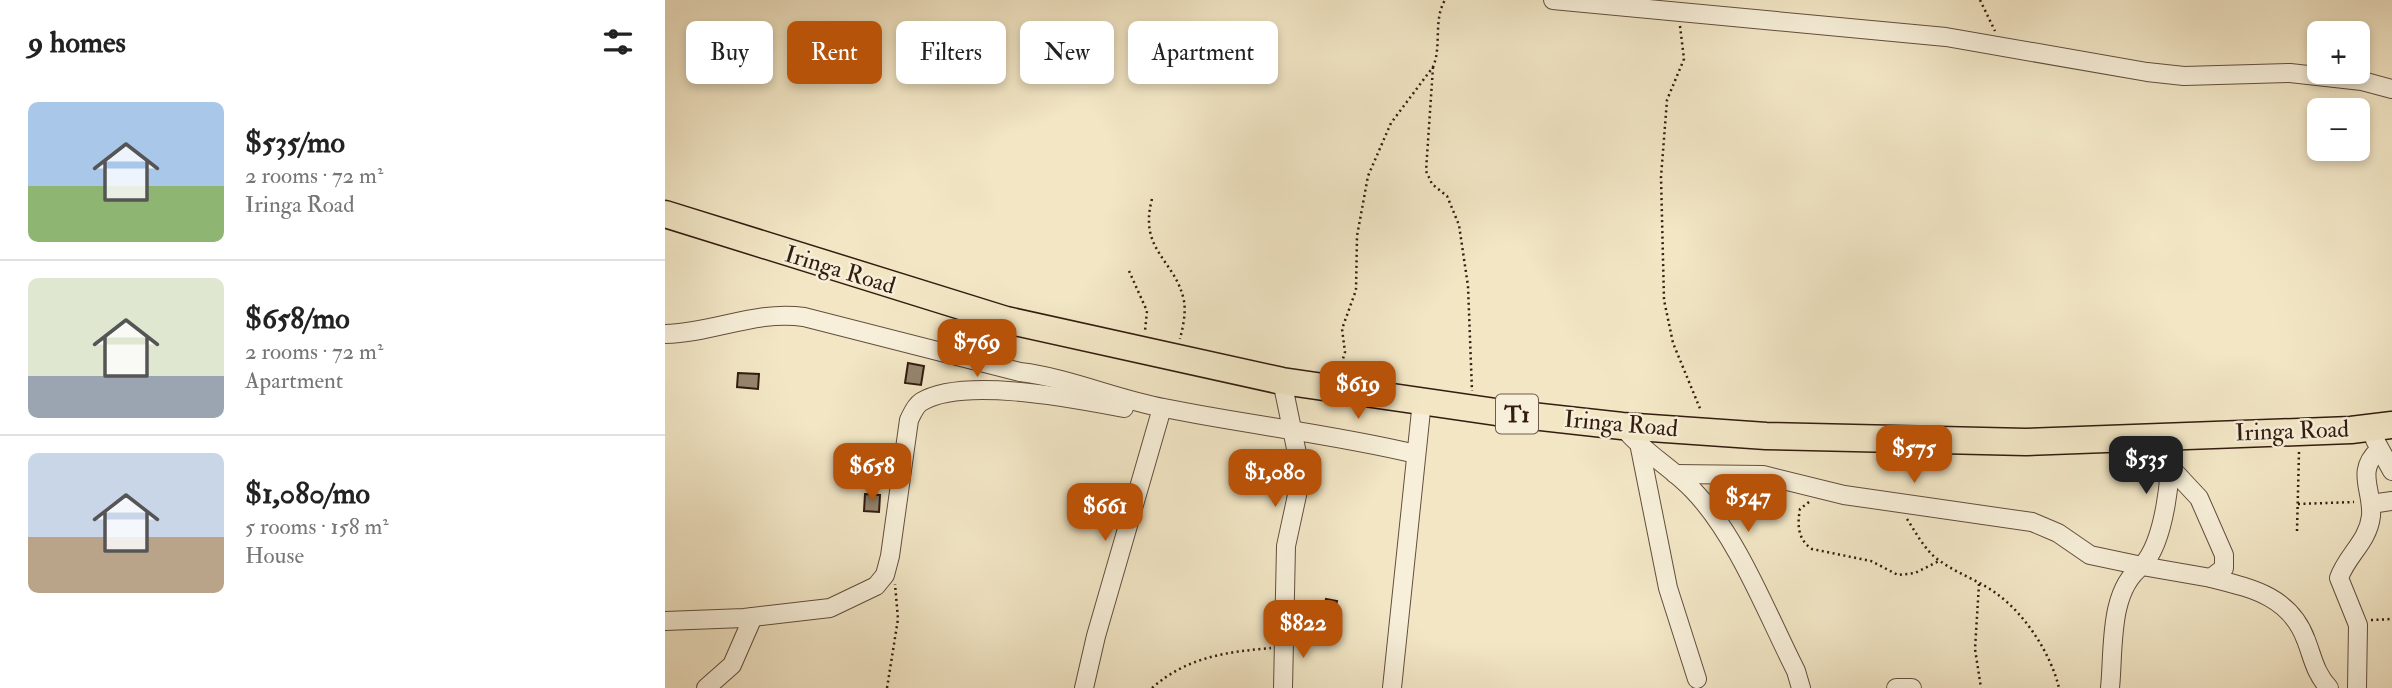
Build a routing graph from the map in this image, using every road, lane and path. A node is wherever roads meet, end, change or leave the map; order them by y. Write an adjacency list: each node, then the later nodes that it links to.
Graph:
1 (1445, 0): 6 (path)
2 (1553, 0): 4 (street)
3 (1980, 0): 5 (path)
4 (1678, 14): 5 (street); 21 (path)
5 (2003, 46): 7 (street)
6 (1433, 67): 15 (path); 18 (path)
7 (2392, 89)
8 (1152, 199): 13 (path)
9 (665, 214): 12 (highway, Iringa Road / T1)
10 (1129, 271): 12 (path)
11 (665, 334): 17 (street)
12 (1140, 352): 13 (highway, Iringa Road / T1)
13 (1175, 360): 14 (highway, Iringa Road / T1)
14 (1282, 381): 15 (highway, Iringa Road / T1); 20 (street)
15 (1327, 387): 16 (highway, Iringa Road / T1)
16 (1422, 401): 18 (highway, Iringa Road / T1); 26 (street)
17 (1155, 406): 20 (street); 37 (street); 49 (street)
18 (1472, 408): 19 (highway, Iringa Road / T1)
19 (1622, 426): 21 (highway, Iringa Road / T1); 25 (street)
20 (1291, 430): 26 (street); 45 (street)
21 (1709, 430): 24 (highway, Iringa Road / T1)
22 (2294, 432): 23 (highway, Iringa Road / T1); 24 (highway, Iringa Road / T1); 34 (path)
23 (2380, 434): 28 (street); 33 (street)
24 (2170, 436): 27 (street)
25 (1640, 448): 29 (street); 46 (street)
26 (1416, 454): 52 (street)
27 (2171, 468): 38 (street); 39 (street)
28 (2392, 471)
29 (1675, 474): 30 (street); 53 (street)
30 (1827, 491): 32 (street); 36 (path)
31 (2392, 501): 33 (street)
32 (1890, 502): 36 (path); 38 (street)
33 (2371, 504): 34 (path); 43 (street)
34 (2297, 505): 35 (path)
35 (2297, 531)
36 (1939, 561): 40 (path)
37 (888, 565): 41 (street); 48 (path)
38 (2142, 566): 39 (street); 58 (street)
39 (2210, 578): 59 (street)
40 (1979, 583): 56 (path); 57 (path)
41 (753, 617): 44 (street); 47 (street)
42 (2392, 619): 43 (path)
43 (2357, 620): 60 (street)
44 (665, 621)
45 (1285, 646): 50 (path); 51 (street)
46 (1697, 679)
47 (706, 688)
48 (887, 688)
49 (1084, 688)
50 (1152, 688)
51 (1283, 688)
52 (1392, 688)
53 (1801, 688)
54 (1896, 688): 55 (street)
55 (1912, 688)
56 (1981, 688)
57 (2059, 688)
58 (2110, 688)
59 (2329, 688)
60 (2357, 688)

